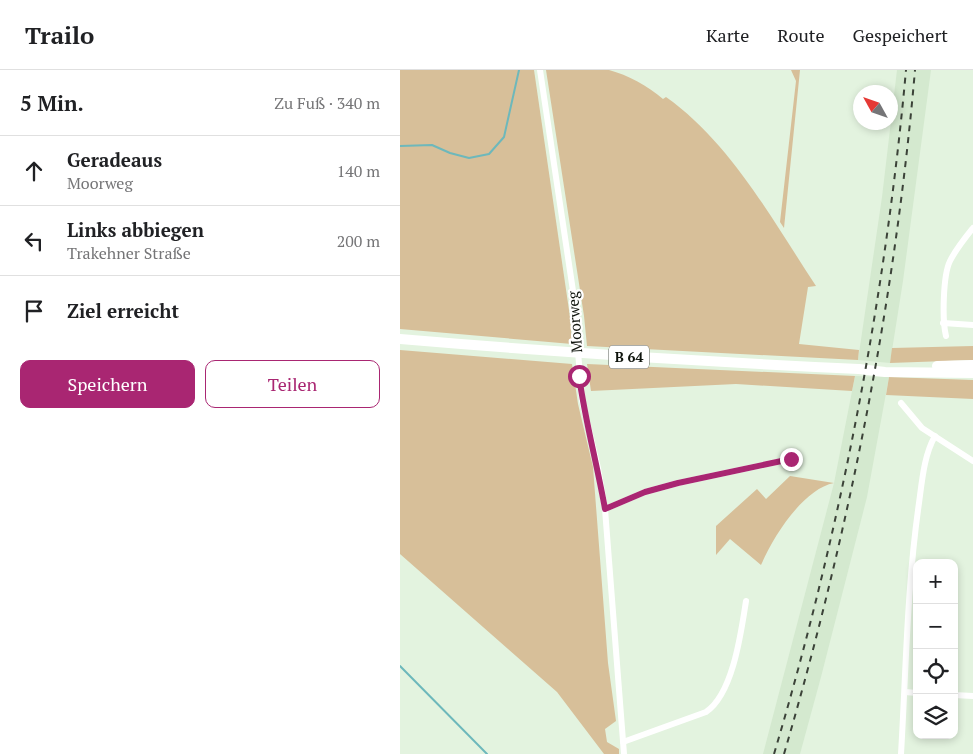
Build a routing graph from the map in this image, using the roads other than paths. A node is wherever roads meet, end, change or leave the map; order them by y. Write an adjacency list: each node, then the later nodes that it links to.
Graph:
1 (540, 70): 14 (street, Moorweg)
2 (973, 228): 3 (street)
3 (943, 323): 4 (street); 5 (street)
4 (973, 325)
5 (946, 336)
6 (400, 339): 8 (main road, B 64)
7 (973, 365): 8 (main road, B 64)
8 (859, 369): 9 (main road, B 64)
9 (973, 373)
10 (901, 403): 11 (street)
11 (935, 436): 13 (street); 16 (street)
12 (791, 459): 14 (street)
13 (973, 461)
14 (605, 509): 20 (street, Moorweg)
15 (746, 602): 20 (street)
16 (905, 692): 17 (street); 22 (street)
17 (913, 693)
18 (958, 695): 19 (street)
19 (973, 696)
20 (623, 742): 21 (street, Moorweg)
21 (624, 754)
22 (901, 754)

